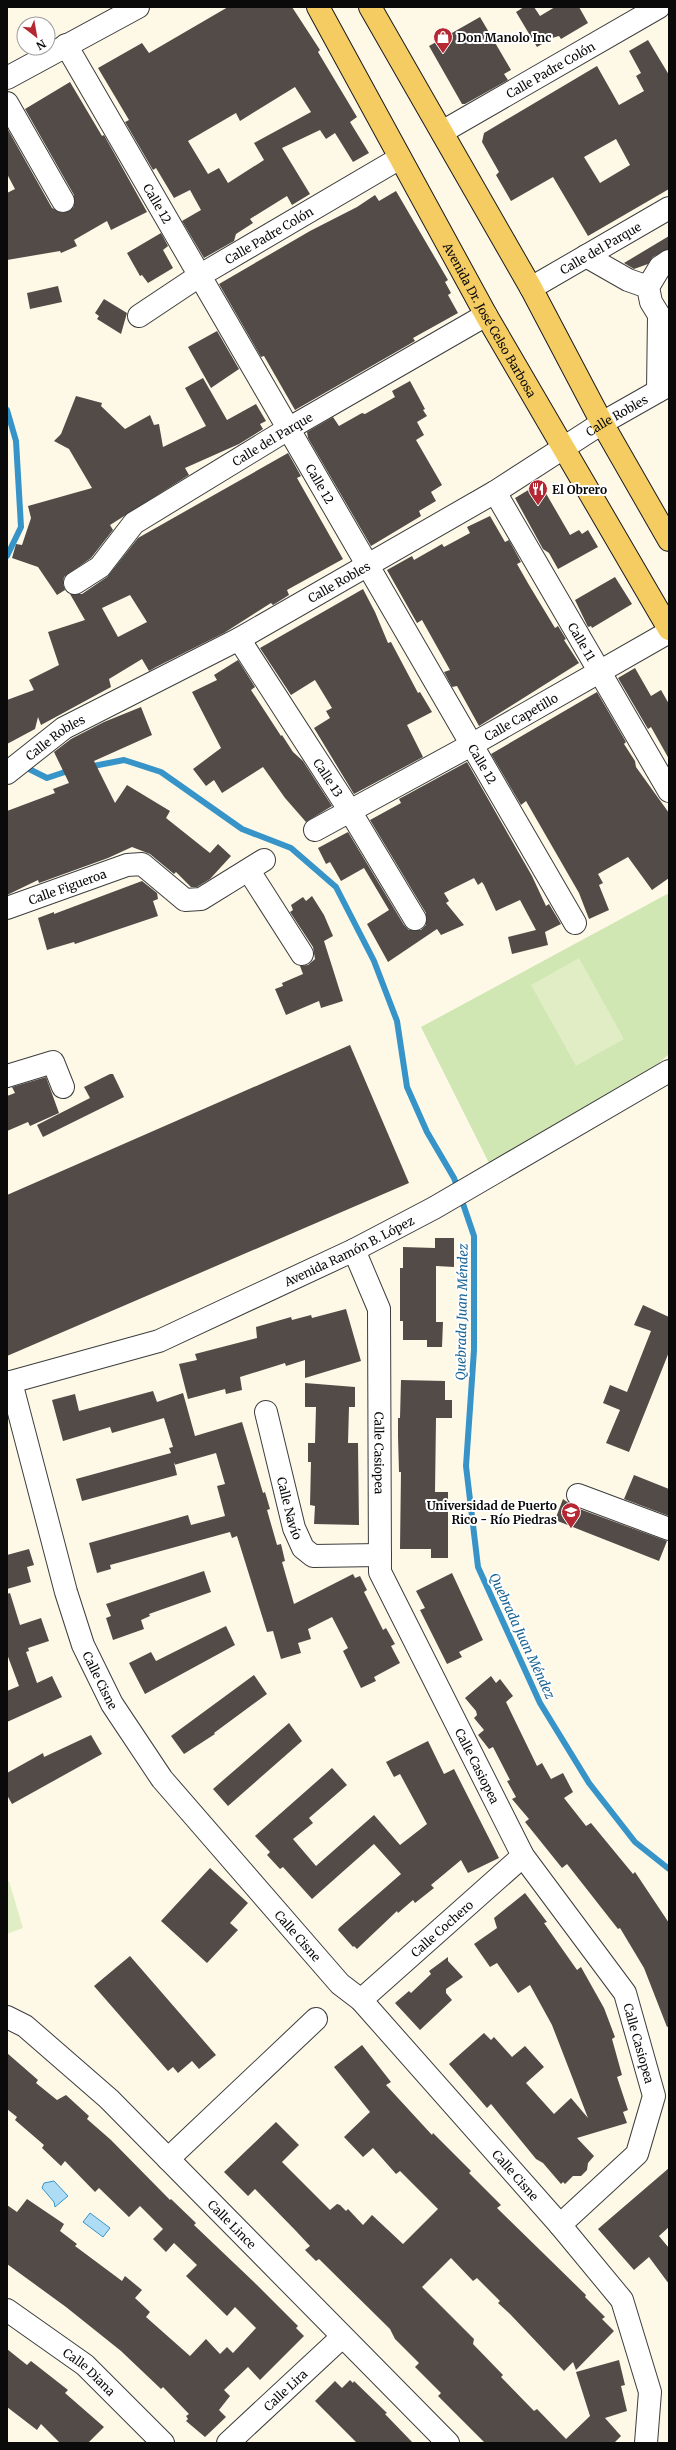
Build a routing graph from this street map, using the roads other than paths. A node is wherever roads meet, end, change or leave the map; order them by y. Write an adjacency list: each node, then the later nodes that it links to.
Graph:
1 (138, 7): 5 (street)
2 (318, 7): 9 (main road, Avenida Dr. José Celso Barbosa)
3 (370, 7): 8 (main road)
4 (659, 7): 8 (street, Calle Padre Colón)
5 (66, 45): 6 (street); 14 (street, Calle 12)
6 (7, 78)
7 (7, 103): 10 (street)
8 (442, 132): 16 (main road)
9 (400, 158): 14 (street, Calle Padre Colón); 18 (main road, Avenida Dr. José Celso Barbosa)
10 (63, 201)
11 (669, 208): 12 (street, Calle del Parque)
12 (586, 256): 15 (street); 16 (street, Calle del Parque)
13 (669, 261): 15 (street)
14 (199, 276): 19 (street, Calle Padre Colón); 23 (street, Calle 12)
15 (648, 287): 17 (street)
16 (531, 288): 22 (main road)
17 (664, 312): 20 (street)
18 (486, 315): 23 (street, Calle del Parque); 24 (main road, Avenida Dr. José Celso Barbosa)
19 (139, 316)
20 (663, 354): 21 (street)
21 (663, 388): 22 (street, Calle Robles)
22 (602, 423): 24 (street, Calle Robles); 26 (main road)
23 (288, 429): 27 (street, Calle 12); 28 (street, Calle del Parque)
24 (564, 448): 25 (street, Calle Robles); 29 (main road, Avenida Dr. José Celso Barbosa)
25 (495, 492): 27 (street, Calle Robles); 31 (street, Calle 11)
26 (669, 540)
27 (366, 565): 30 (street, Calle Robles); 32 (street, Calle 12)
28 (75, 583)
29 (669, 630): 31 (street, Calle Capetillo)
30 (239, 639): 33 (street, Calle Robles); 35 (street, Calle 13)
31 (599, 670): 32 (street, Calle Capetillo); 34 (street, Calle 11)
32 (473, 744): 35 (street, Calle Capetillo); 39 (street, Calle 12)
33 (7, 773)
34 (669, 791)
35 (350, 811): 36 (street, Calle Capetillo); 38 (street, Calle 13)
36 (316, 830)
37 (7, 908): 40 (street, Calle Figueroa)
38 (415, 919)
39 (575, 923)
40 (302, 954)
41 (669, 1071): 44 (street, Avenida Ramón B. López)
42 (7, 1076): 43 (street)
43 (63, 1088)
44 (354, 1250): 45 (street, Avenida Ramón B. López); 49 (street, Calle Casiopea)
45 (9, 1382): 51 (street, Calle Cisne)
46 (266, 1412): 49 (street, Calle Navío)
47 (578, 1495): 48 (street)
48 (669, 1529)
49 (380, 1555): 50 (street, Calle Casiopea)
50 (524, 1856): 51 (street, Calle Cochero); 55 (street, Calle Casiopea)
51 (361, 2000): 55 (street, Calle Cisne)
52 (7, 2017): 54 (street, Calle Lince)
53 (316, 2019): 54 (street)
54 (168, 2159): 57 (street, Calle Lince)
55 (560, 2225): 61 (street, Calle Cisne)
56 (7, 2310): 58 (street, Calle Diana)
57 (342, 2337): 59 (street, Calle Lira); 60 (street, Calle Lince)
58 (163, 2443)
59 (228, 2443)
60 (448, 2443)
61 (646, 2443)

